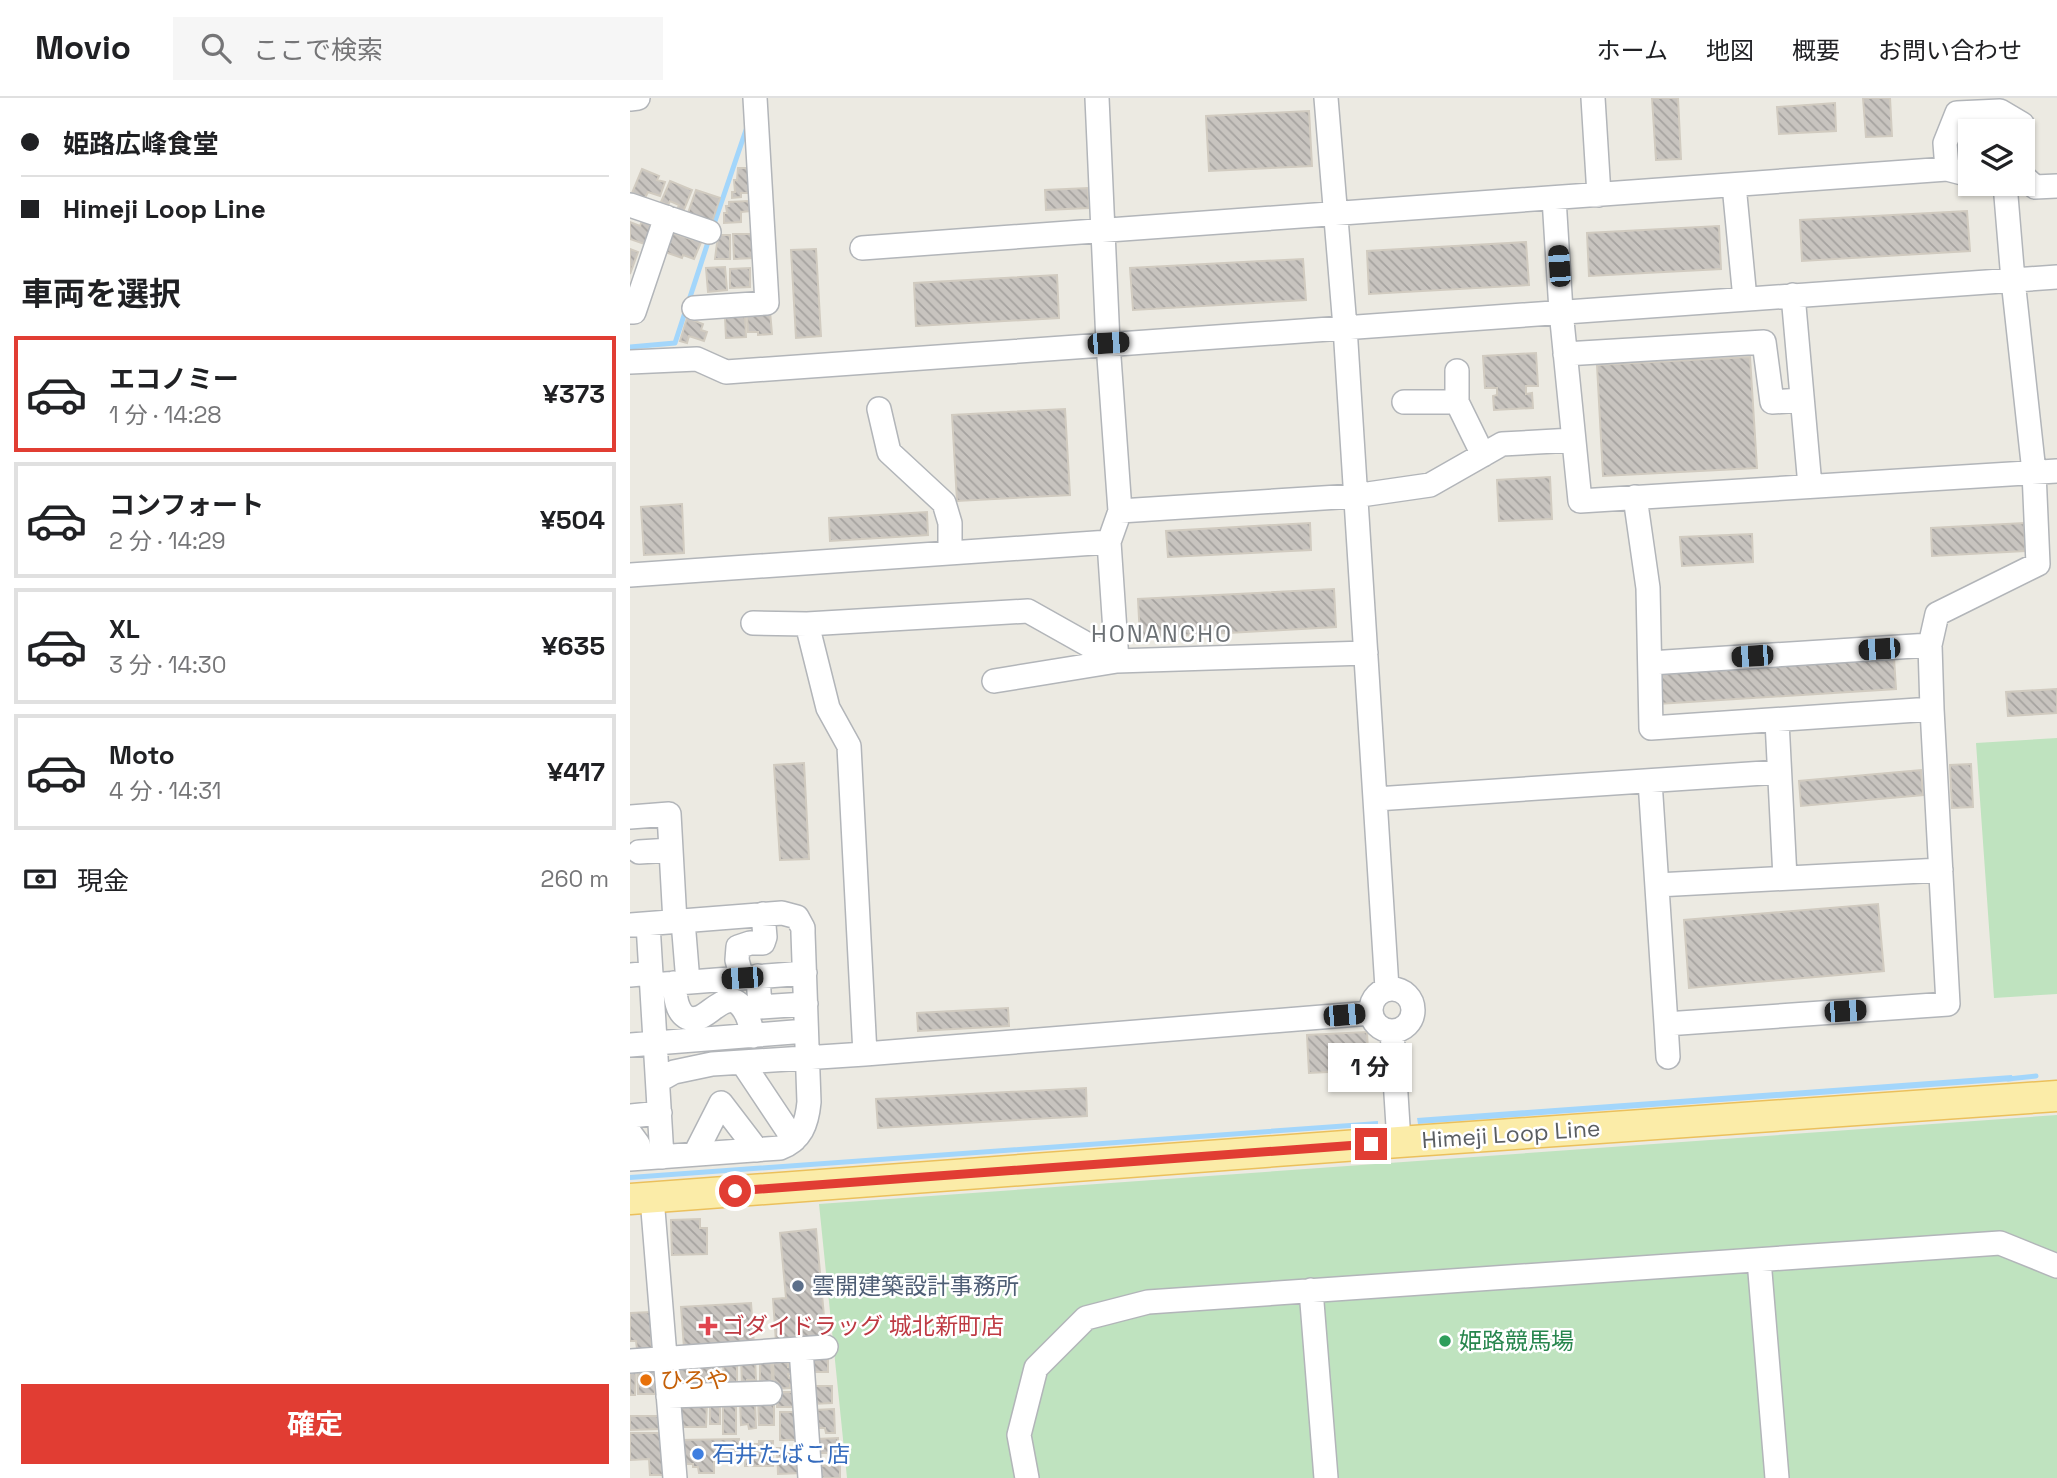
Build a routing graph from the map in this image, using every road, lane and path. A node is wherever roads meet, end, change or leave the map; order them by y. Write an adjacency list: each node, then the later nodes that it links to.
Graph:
1 (638, 98): 6 (street)
2 (755, 98): 28 (street)
3 (1097, 98): 19 (street)
4 (1326, 98): 17 (street)
5 (1593, 98): 13 (street)
6 (630, 99)
7 (2014, 119): 8 (street)
8 (1947, 170): 9 (street); 10 (street)
9 (1958, 172)
10 (1734, 185): 13 (street); 25 (street)
11 (2057, 186): 12 (street)
12 (2035, 187)
13 (1599, 195): 15 (street)
14 (2006, 196): 23 (street)
15 (1555, 198): 17 (street); 26 (street)
16 (630, 205): 18 (street)
17 (1335, 213): 19 (street); 29 (street)
18 (666, 217): 20 (street); 27 (street)
19 (1104, 230): 21 (street); 30 (street)
20 (709, 232)
21 (862, 248)
22 (2057, 277): 23 (street)
23 (2013, 280): 24 (street); 41 (street)
24 (1793, 295): 25 (street); 34 (street)
25 (1745, 299): 26 (street)
26 (1561, 311): 29 (street); 31 (street)
27 (630, 312)
28 (709, 313)
29 (1345, 327): 30 (street); 43 (street)
30 (1108, 343): 32 (street); 45 (street)
31 (1565, 354): 34 (street); 38 (street)
32 (630, 362)
33 (1457, 371): 36 (street)
34 (1802, 400): 42 (street)
35 (1404, 402): 36 (street)
36 (1457, 402): 39 (street)
37 (879, 409): 47 (street)
38 (1573, 440): 39 (street); 44 (street)
39 (1483, 455): 43 (street)
40 (2057, 471): 41 (street)
41 (2034, 472): 42 (street); 51 (street)
42 (1810, 486): 44 (street)
43 (1354, 496): 45 (street); 52 (street)
44 (1635, 497): 54 (street)
45 (1120, 511): 46 (street)
46 (1109, 542): 47 (street); 53 (street)
47 (950, 553): 48 (street)
48 (630, 575)
49 (752, 623): 50 (street)
50 (807, 624): 53 (street); 82 (street)
51 (1930, 645): 54 (street); 56 (street)
52 (1366, 653): 53 (street); 60 (street)
53 (1117, 661): 55 (street)
54 (1650, 663): 57 (street)
55 (994, 681)
56 (1931, 709): 57 (street); 64 (street)
57 (1777, 720): 58 (street)
58 (1779, 772): 59 (street); 65 (street)
59 (1650, 781): 60 (street); 66 (street)
60 (1376, 799): 73 (street)
61 (630, 817): 62 (street)
62 (671, 850): 63 (street); 68 (street)
63 (639, 852)
64 (1941, 870): 65 (street); 76 (street)
65 (1784, 878): 66 (street)
66 (1657, 885): 76 (street)
67 (763, 914): 68 (street); 70 (street); 71 (street)
68 (679, 921): 69 (street); 72 (street)
69 (639, 924): 72 (street)
70 (805, 973): 71 (street); 74 (street)
71 (750, 977): 72 (street); 74 (street)
72 (659, 980): 79 (street); 80 (street)
73 (1387, 988): 75 (street); 78 (street)
74 (806, 1003): 77 (street)
75 (1371, 1013): 78 (street); 82 (street)
76 (1666, 1024): 83 (street)
77 (806, 1031): 79 (street); 84 (street)
78 (1392, 1031): 92 (street)
79 (753, 1035): 80 (street)
80 (655, 1043): 81 (street); 86 (street)
81 (630, 1045)
82 (865, 1054): 84 (street)
83 (1668, 1056)
84 (807, 1059): 85 (street); 91 (street)
85 (742, 1062): 86 (street); 91 (street)
86 (658, 1081): 88 (street)
87 (2057, 1096): 92 (main road, Himeji Loop Line)
88 (660, 1113): 89 (street); 95 (street)
89 (630, 1116)
90 (630, 1133): 95 (street)
91 (794, 1140): 93 (street)
92 (1399, 1142): 96 (main road, Himeji Loop Line)
93 (757, 1150): 94 (street); 94 (street)
94 (695, 1154): 95 (street)
95 (644, 1158)
96 (641, 1198): 102 (street)
97 (1759, 1260): 98 (street); 99 (street); 110 (street)
98 (2057, 1266)
99 (1311, 1290): 108 (street); 109 (street)
100 (826, 1347): 101 (street)
101 (801, 1349): 102 (street); 107 (street)
102 (665, 1358): 103 (street); 105 (street)
103 (630, 1361)
104 (770, 1393): 105 (street)
105 (668, 1396): 106 (street)
106 (675, 1478)
107 (810, 1478)
108 (1027, 1478)
109 (1326, 1478)
110 (1777, 1478)

